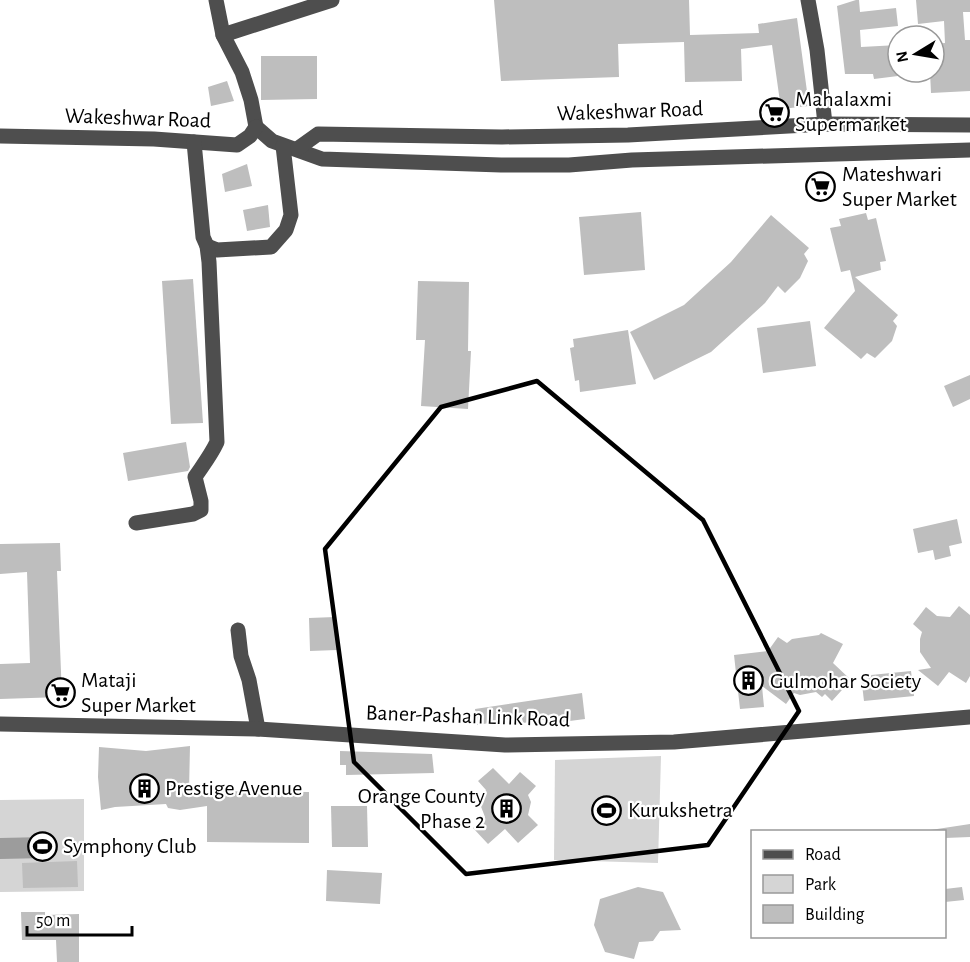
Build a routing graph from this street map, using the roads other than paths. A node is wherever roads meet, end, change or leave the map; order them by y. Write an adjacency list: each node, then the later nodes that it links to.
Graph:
1 (216, 0): 4 (street)
2 (332, 0): 4 (street)
3 (808, 0): 5 (street)
4 (223, 35): 7 (street)
5 (825, 124): 6 (street, Wakeshwar Road); 9 (street, Wakeshwar Road)
6 (970, 124)
7 (256, 127): 10 (street, Wakeshwar Road); 11 (street)
8 (0, 136): 10 (street, Wakeshwar Road)
9 (502, 137): 11 (street, Wakeshwar Road); 13 (street)
10 (194, 142): 14 (street)
11 (290, 147): 13 (street); 14 (street)
12 (970, 150): 13 (street)
13 (501, 165)
14 (207, 246): 15 (street)
15 (136, 523)
16 (238, 630): 19 (street)
17 (970, 717): 19 (street, Baner-Pashan Link Road)
18 (0, 724): 19 (street, Baner-Pashan Link Road)
19 (258, 729)

